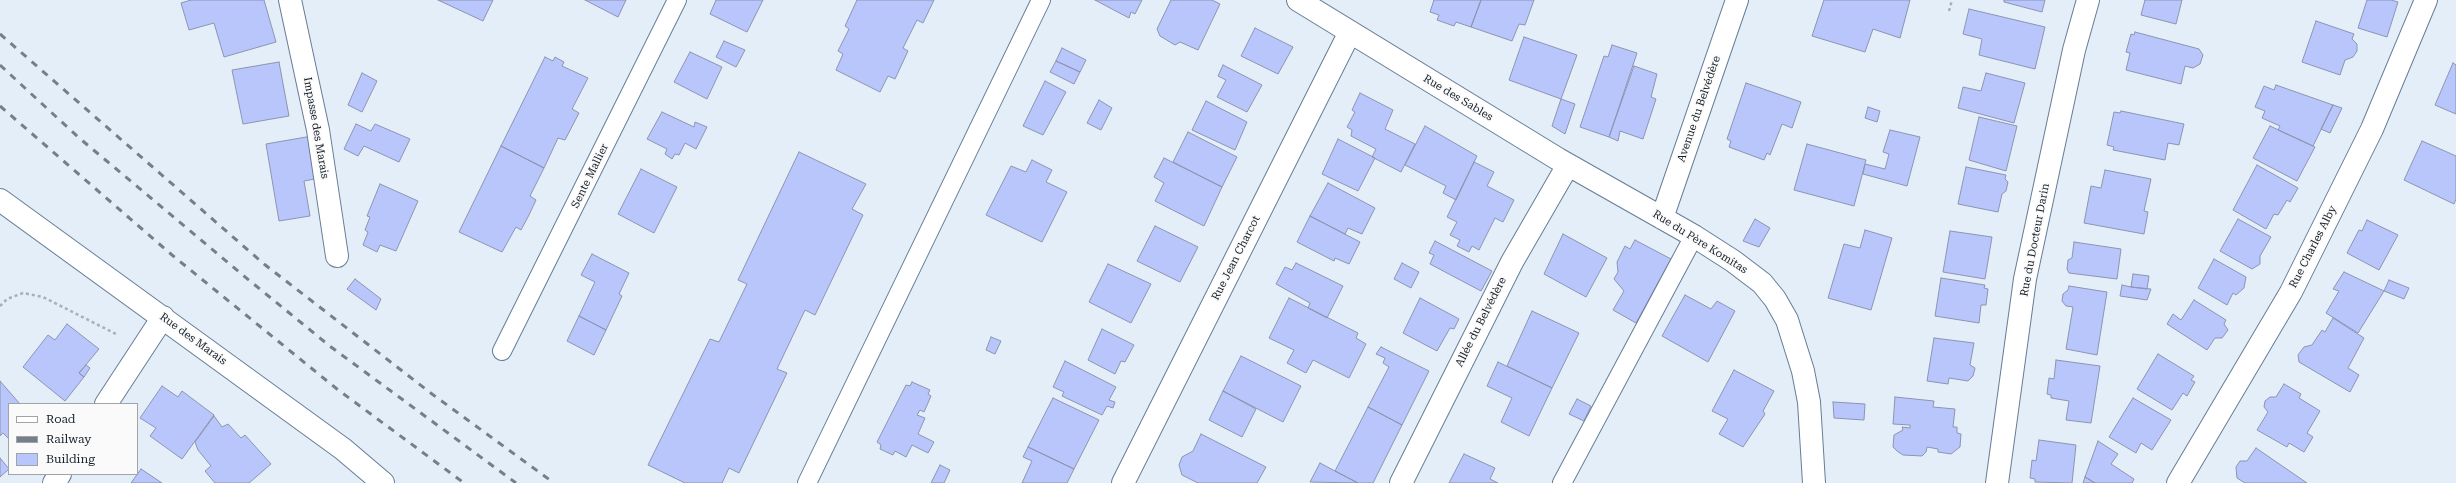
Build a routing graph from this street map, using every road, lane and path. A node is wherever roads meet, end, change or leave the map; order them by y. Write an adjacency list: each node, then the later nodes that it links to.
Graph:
1 (290, 0): 16 (street, Impasse des Marais)
2 (677, 0): 20 (lane, Sente Mallier)
3 (1041, 0): 23 (lane)
4 (1736, 0): 14 (street, Avenue du Belvédère)
5 (1952, 0): 9 (path)
6 (2088, 0): 28 (street, Rue du Docteur Darin)
7 (2426, 0): 29 (street, Rue Charles Alby)
8 (1302, 1): 10 (street, Rue des Sables)
9 (1950, 11)
10 (1350, 32): 11 (street, Rue des Sables); 24 (street, Rue Jean Charcot)
11 (1568, 165): 12 (street, Rue des Sables); 25 (street, Allée du Belvédère)
12 (1621, 194): 14 (street, Rue du Père Komitas)
13 (0, 200): 18 (street, Rue des Marais)
14 (1662, 218): 15 (street, Rue du Père Komitas)
15 (1694, 236): 26 (lane); 27 (street, Rue du Père Komitas)
16 (337, 256)
17 (0, 306): 19 (path)
18 (163, 317): 19 (street); 22 (street, Rue des Marais)
19 (140, 351): 21 (street)
20 (502, 351)
21 (107, 403)
22 (383, 483)
23 (807, 483)
24 (1122, 483)
25 (1401, 483)
26 (1562, 483)
27 (1814, 483)
28 (1997, 483)
29 (2178, 483)

